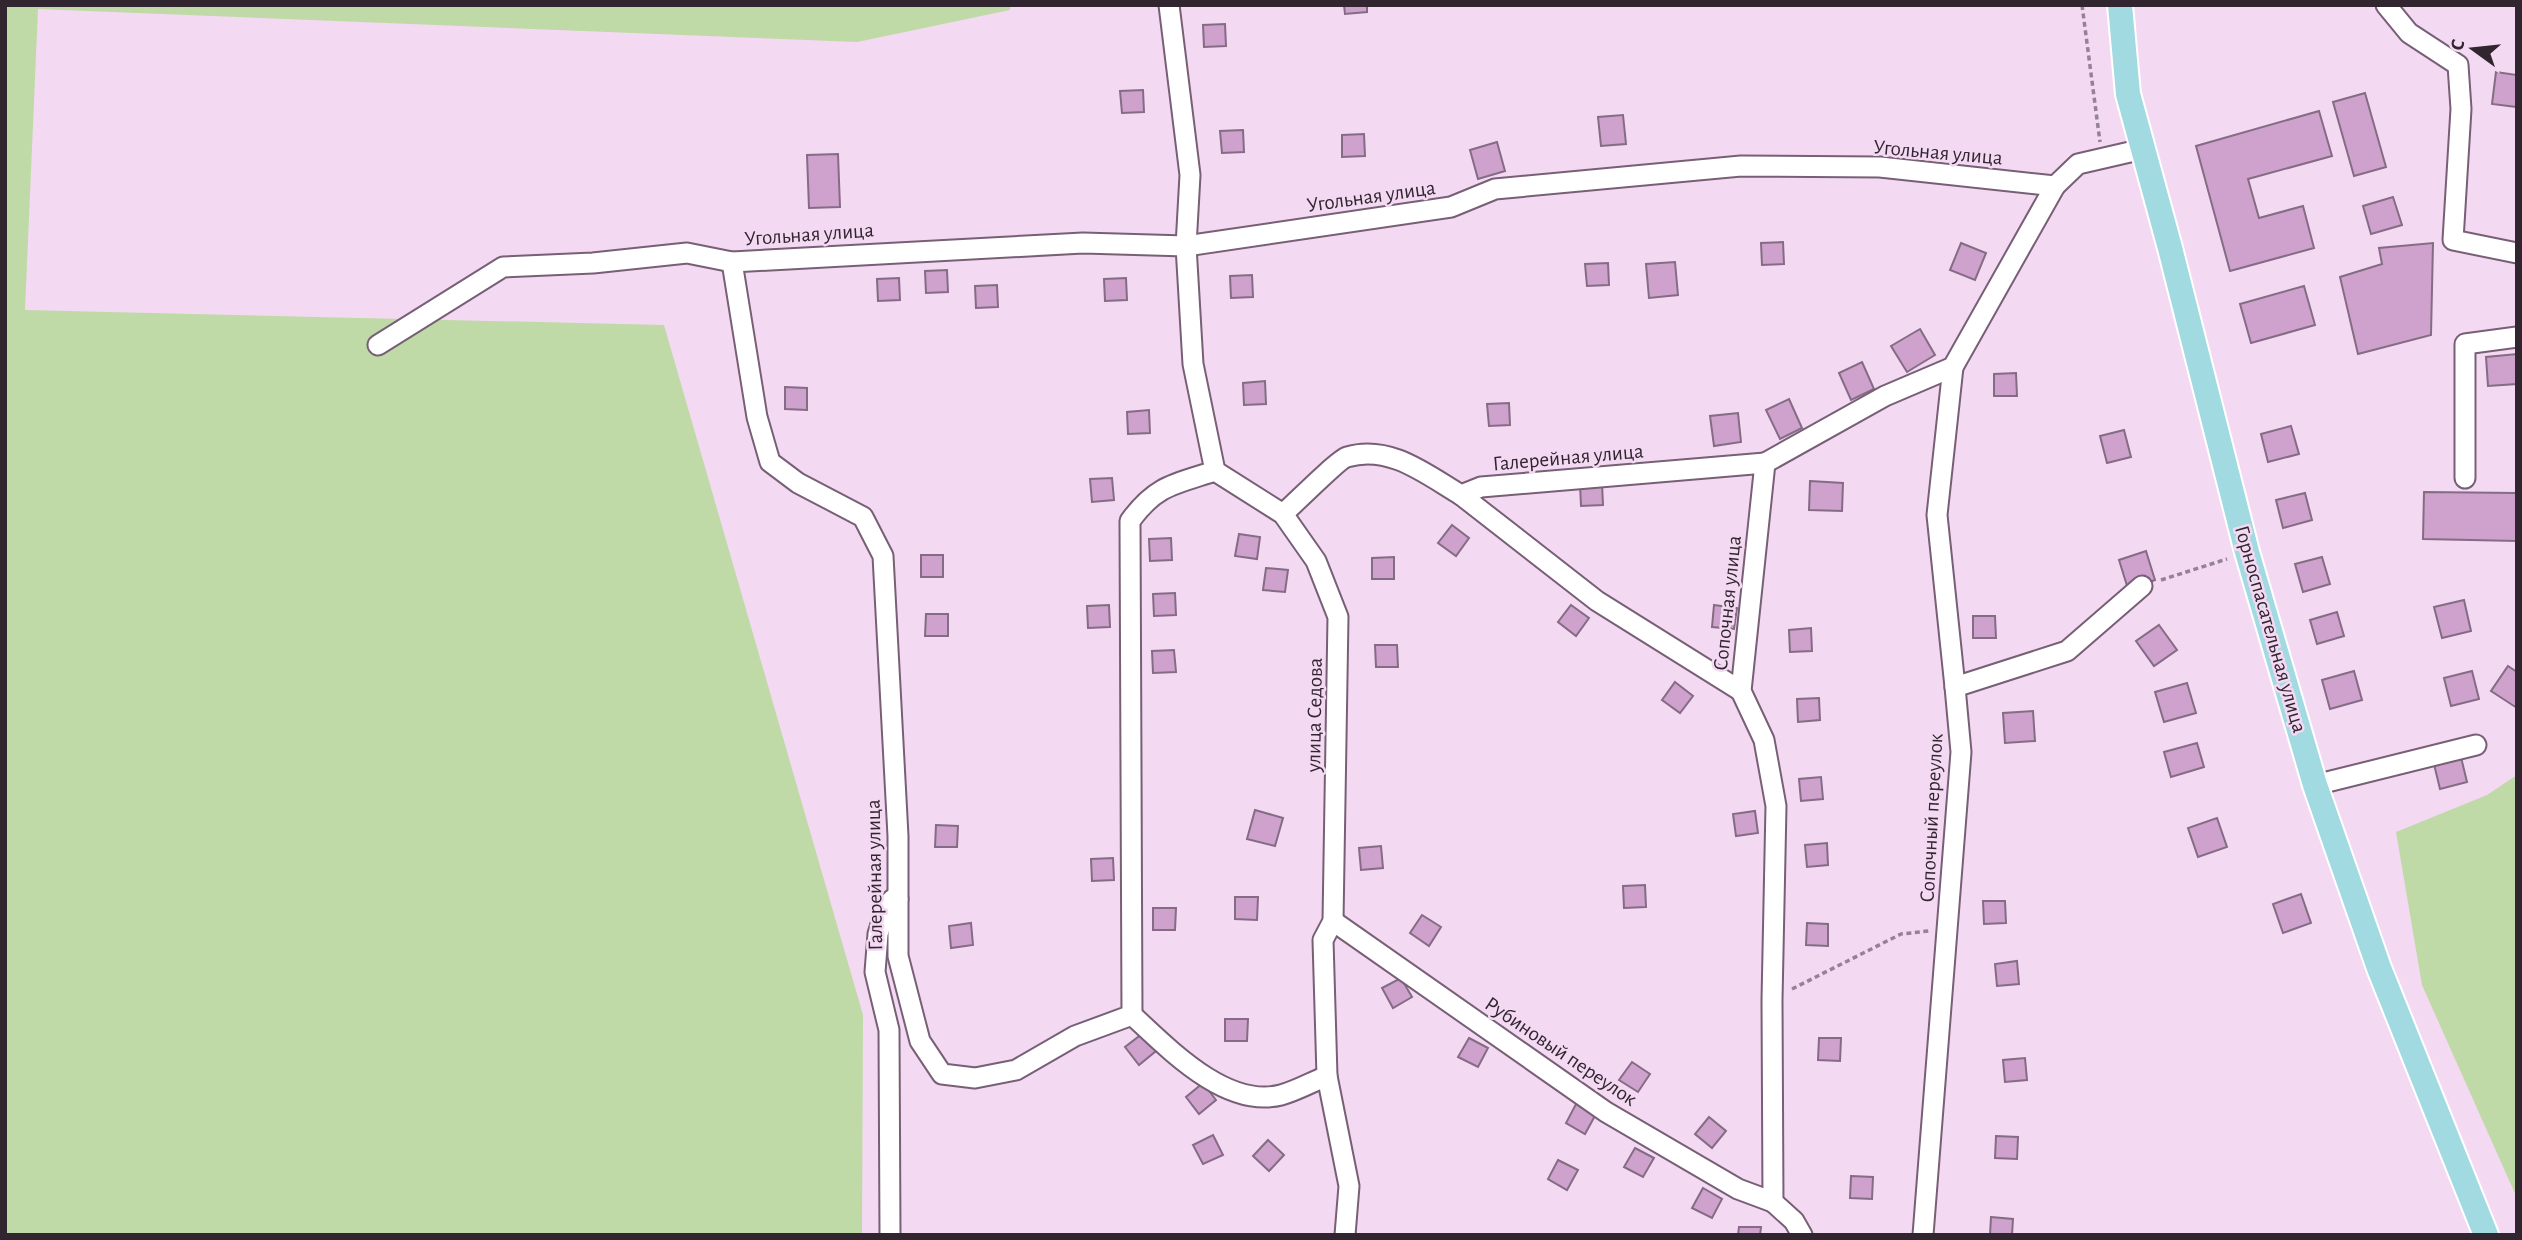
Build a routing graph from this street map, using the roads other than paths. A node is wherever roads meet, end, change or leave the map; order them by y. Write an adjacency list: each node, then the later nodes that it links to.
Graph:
1 (1169, 5): 6 (street)
2 (2120, 5): 4 (main road, Горноспасательная улица)
3 (2386, 5): 7 (street)
4 (2143, 149): 5 (street); 21 (main road, Горноспасательная улица)
5 (2055, 186): 6 (street, Угольная улица); 11 (street)
6 (1186, 246): 8 (street, Угольная улица); 13 (street)
7 (2517, 253)
8 (732, 262): 10 (street, Угольная улица); 22 (street, Галерейная улица)
9 (2517, 337): 14 (street)
10 (379, 345)
11 (1953, 367): 12 (street); 18 (street, Сопочный переулок)
12 (1765, 463): 15 (street, Галерейная улица); 19 (street, Сопочная улица)
13 (1215, 471): 16 (street, улица Седова); 24 (street)
14 (2465, 478)
15 (1461, 495): 16 (street); 19 (street)
16 (1283, 514): 23 (street, улица Седова)
17 (2142, 586): 18 (street)
18 (1955, 687): 30 (street, Сопочный переулок)
19 (1741, 691): 26 (street, Сопочная улица)
20 (2476, 746): 21 (street)
21 (2315, 785): 31 (main road, Горноспасательная улица)
22 (898, 899): 24 (street, Галерейная улица); 27 (street)
23 (1333, 921): 25 (street, улица Седова); 26 (street, Рубиновый переулок)
24 (1132, 1015): 25 (street)
25 (1326, 1076): 28 (street, улица Седова)
26 (1773, 1202): 29 (street)
27 (890, 1235)
28 (1345, 1235)
29 (1802, 1235)
30 (1923, 1235)
31 (2486, 1235)

